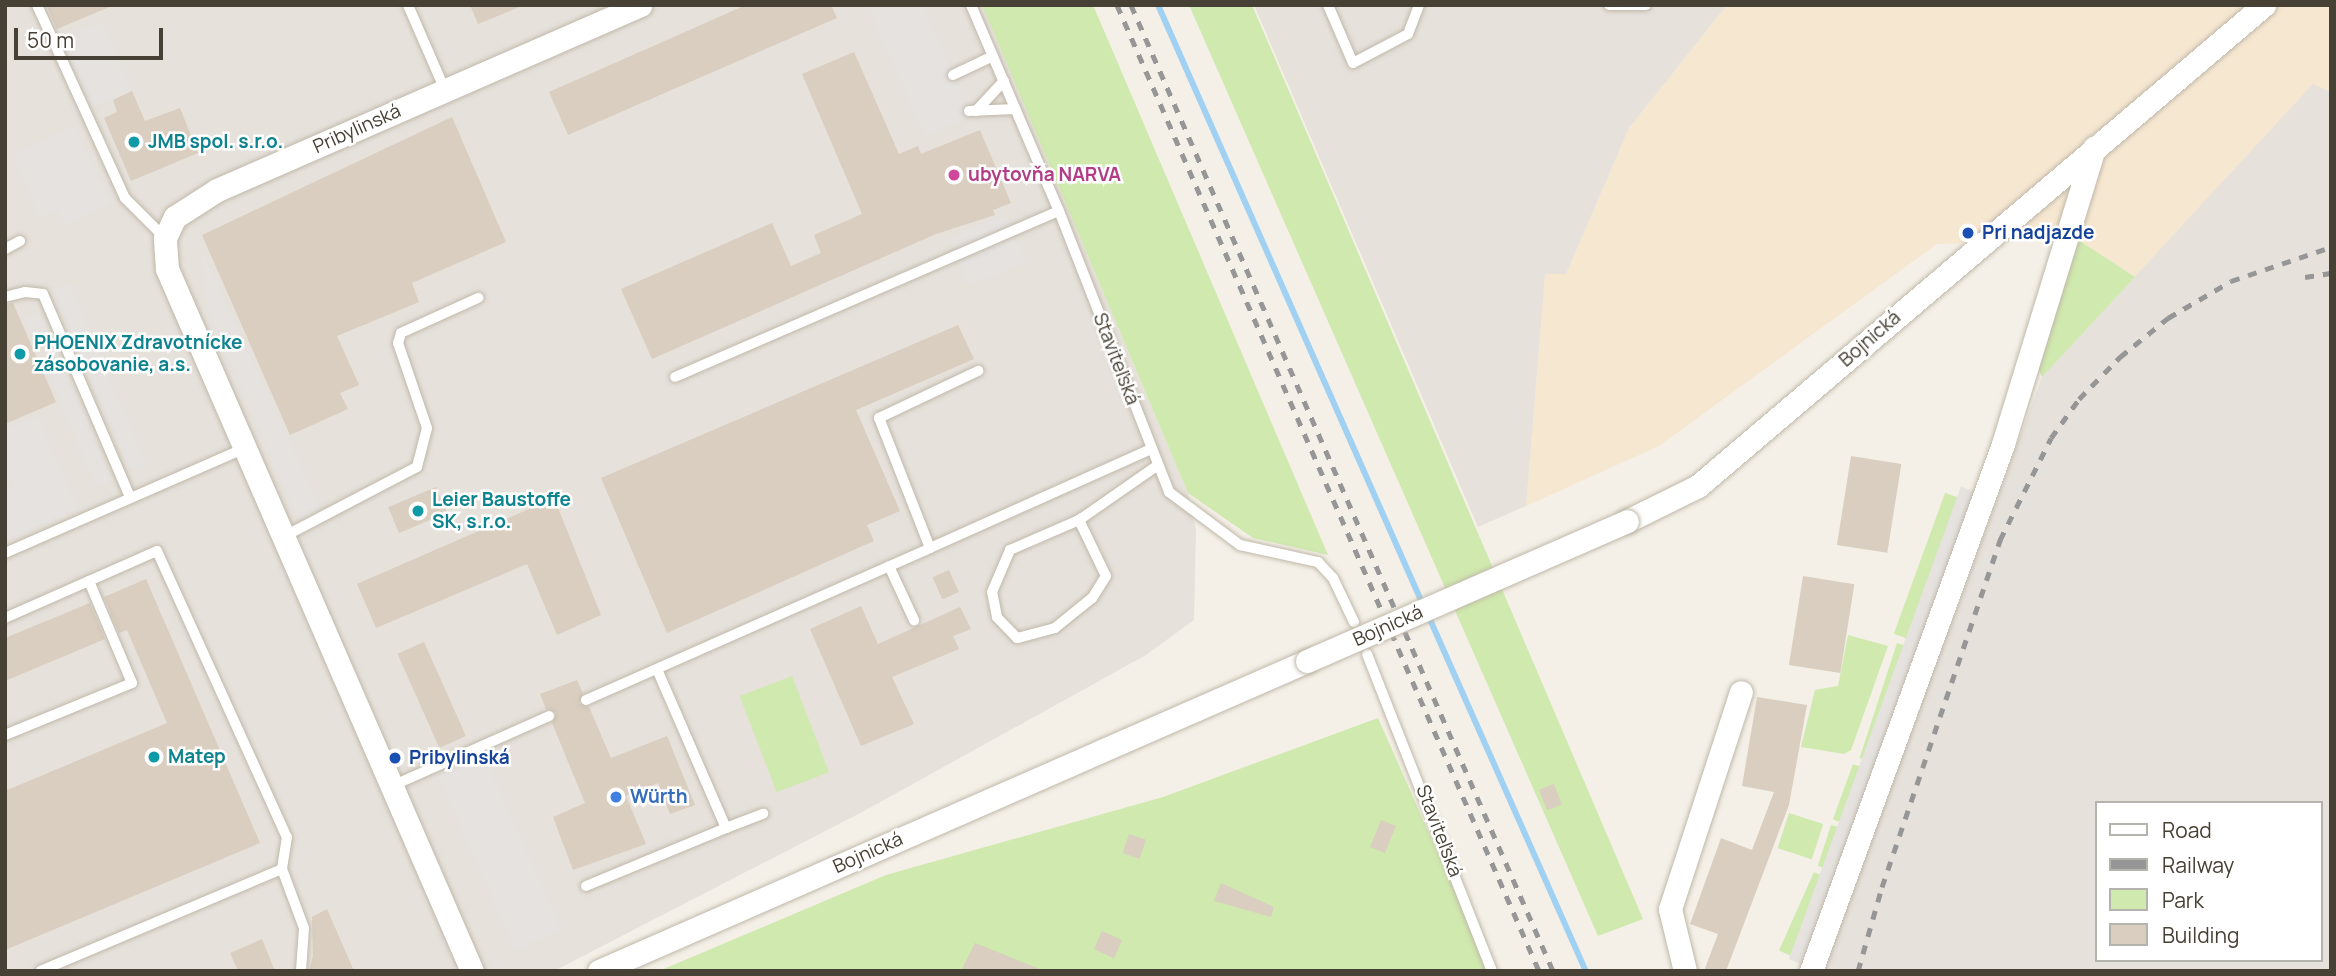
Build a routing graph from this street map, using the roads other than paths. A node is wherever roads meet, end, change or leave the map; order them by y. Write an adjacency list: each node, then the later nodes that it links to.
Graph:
1 (37, 5): 17 (lane)
2 (408, 5): 13 (lane)
3 (640, 5): 13 (street, Pribylinská)
4 (971, 5): 10 (lane, Staviteľská)
5 (1328, 5): 6 (lane)
6 (1419, 5)
7 (1609, 5): 8 (lane)
8 (1646, 5)
9 (2264, 5): 15 (street, Bojnická)
10 (993, 55): 11 (lane); 12 (lane, Staviteľská)
11 (953, 75)
12 (1004, 81): 14 (lane, Staviteľská); 14 (lane)
13 (445, 90): 17 (street, Pribylinská)
14 (1015, 108): 16 (lane, Staviteľská)
15 (2094, 148): 51 (street, Bojnická, bridge); 54 (street)
16 (1059, 211): 23 (lane); 25 (lane, Staviteľská)
17 (165, 238): 24 (street)
18 (20, 241): 19 (lane)
19 (5, 249)
20 (5, 297): 27 (lane)
21 (478, 298): 29 (lane)
22 (978, 371): 30 (lane)
23 (675, 377)
24 (243, 449): 27 (lane); 29 (street)
25 (1151, 449): 26 (lane, Staviteľská); 30 (lane)
26 (1158, 465): 28 (lane); 36 (lane, Staviteľská)
27 (130, 497): 31 (lane)
28 (1079, 520): 28 (lane)
29 (283, 537): 43 (street)
30 (930, 548): 32 (lane)
31 (5, 553)
32 (889, 566): 35 (lane); 38 (lane)
33 (89, 581): 34 (lane); 42 (lane); 46 (lane)
34 (5, 618)
35 (914, 620)
36 (1354, 622)
37 (1367, 654): 52 (lane, Staviteľská)
38 (657, 669): 40 (lane); 45 (lane)
39 (1741, 691): 53 (street)
40 (586, 700)
41 (549, 716): 43 (lane)
42 (5, 735)
43 (391, 786): 50 (street)
44 (763, 814): 45 (lane)
45 (726, 828): 47 (lane)
46 (282, 869): 48 (lane); 49 (lane)
47 (586, 886)
48 (46, 970)
49 (301, 971)
50 (472, 971)
51 (599, 971)
52 (1492, 971)
53 (1685, 971)
54 (1811, 971)

